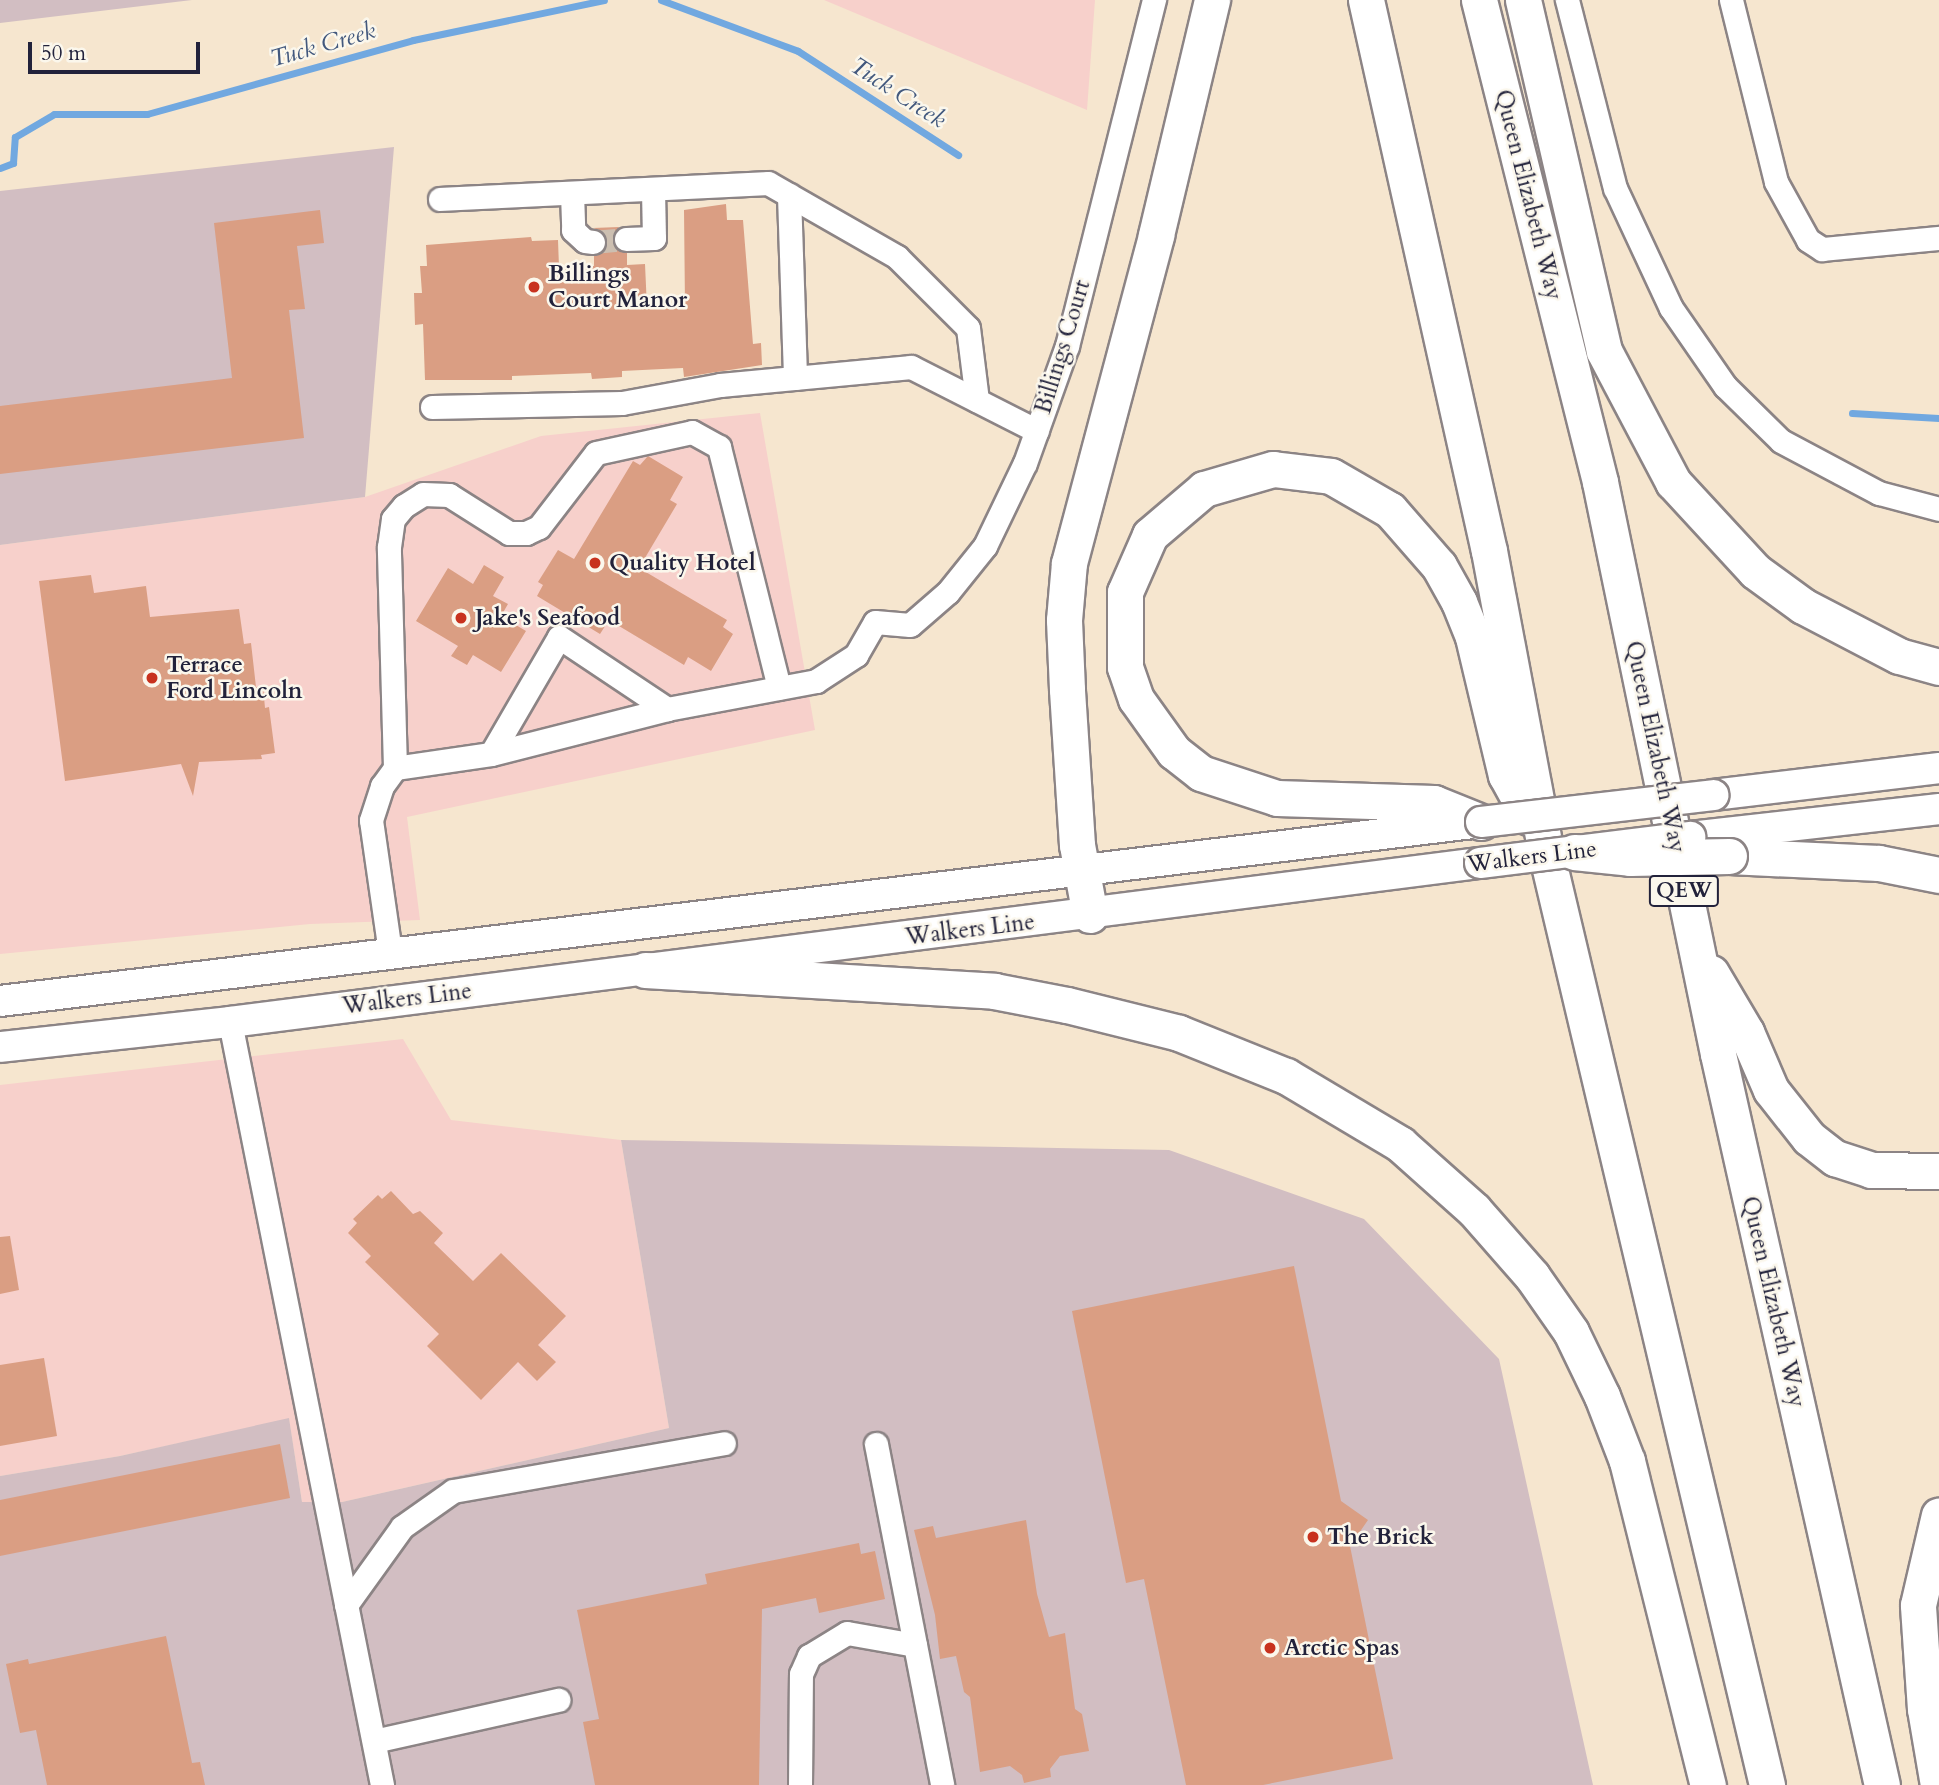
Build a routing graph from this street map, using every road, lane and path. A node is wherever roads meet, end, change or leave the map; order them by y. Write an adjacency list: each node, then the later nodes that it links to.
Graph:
1 (1154, 0): 18 (street, Billings Court)
2 (1212, 0): 30 (highway)
3 (1366, 0): 29 (highway)
4 (1479, 0): 19 (highway, Queen Elizabeth Way / QEW)
5 (1523, 0): 21 (highway)
6 (1567, 0): 20 (street)
7 (1731, 0): 12 (street)
8 (653, 189): 9 (street); 10 (street); 13 (street)
9 (572, 193): 11 (street); 14 (street)
10 (789, 195): 15 (street); 16 (street)
11 (440, 199)
12 (1939, 238)
13 (626, 239)
14 (593, 242)
15 (795, 379): 16 (street); 17 (street)
16 (977, 400): 18 (street)
17 (432, 407)
18 (1037, 431): 22 (street, Billings Court)
19 (1600, 482): 38 (highway); 51 (highway, Queen Elizabeth Way / QEW)
20 (1939, 509)
21 (1939, 667)
22 (779, 688): 23 (street); 25 (street)
23 (667, 709): 24 (street); 24 (street)
24 (491, 754): 25 (street)
25 (395, 768): 33 (street)
26 (1939, 768): 28 (main road, Walkers Line, bridge)
27 (1939, 809): 29 (main road, Walkers Line, bridge)
28 (1481, 822): 29 (highway); 30 (main road, Walkers Line)
29 (1560, 850): 31 (highway, bridge); 32 (main road, Walkers Line, bridge); 50 (highway)
30 (1083, 871): 32 (highway); 33 (main road, Walkers Line)
31 (1939, 875)
32 (1090, 915): 34 (main road, Walkers Line)
33 (390, 952): 35 (main road, Walkers Line)
34 (645, 970): 36 (main road, Walkers Line); 49 (highway)
35 (0, 1001)
36 (230, 1022): 37 (main road, Walkers Line); 42 (street)
37 (0, 1047)
38 (1939, 1171)
39 (724, 1443): 42 (street)
40 (876, 1444): 43 (street)
41 (1939, 1516): 52 (highway)
42 (346, 1605): 45 (street)
43 (915, 1645): 47 (street); 48 (street)
44 (558, 1700): 45 (street)
45 (374, 1741): 46 (street)
46 (383, 1785)
47 (800, 1785)
48 (942, 1785)
49 (1708, 1785)
50 (1767, 1785)
51 (1882, 1785)
52 (1938, 1785)

